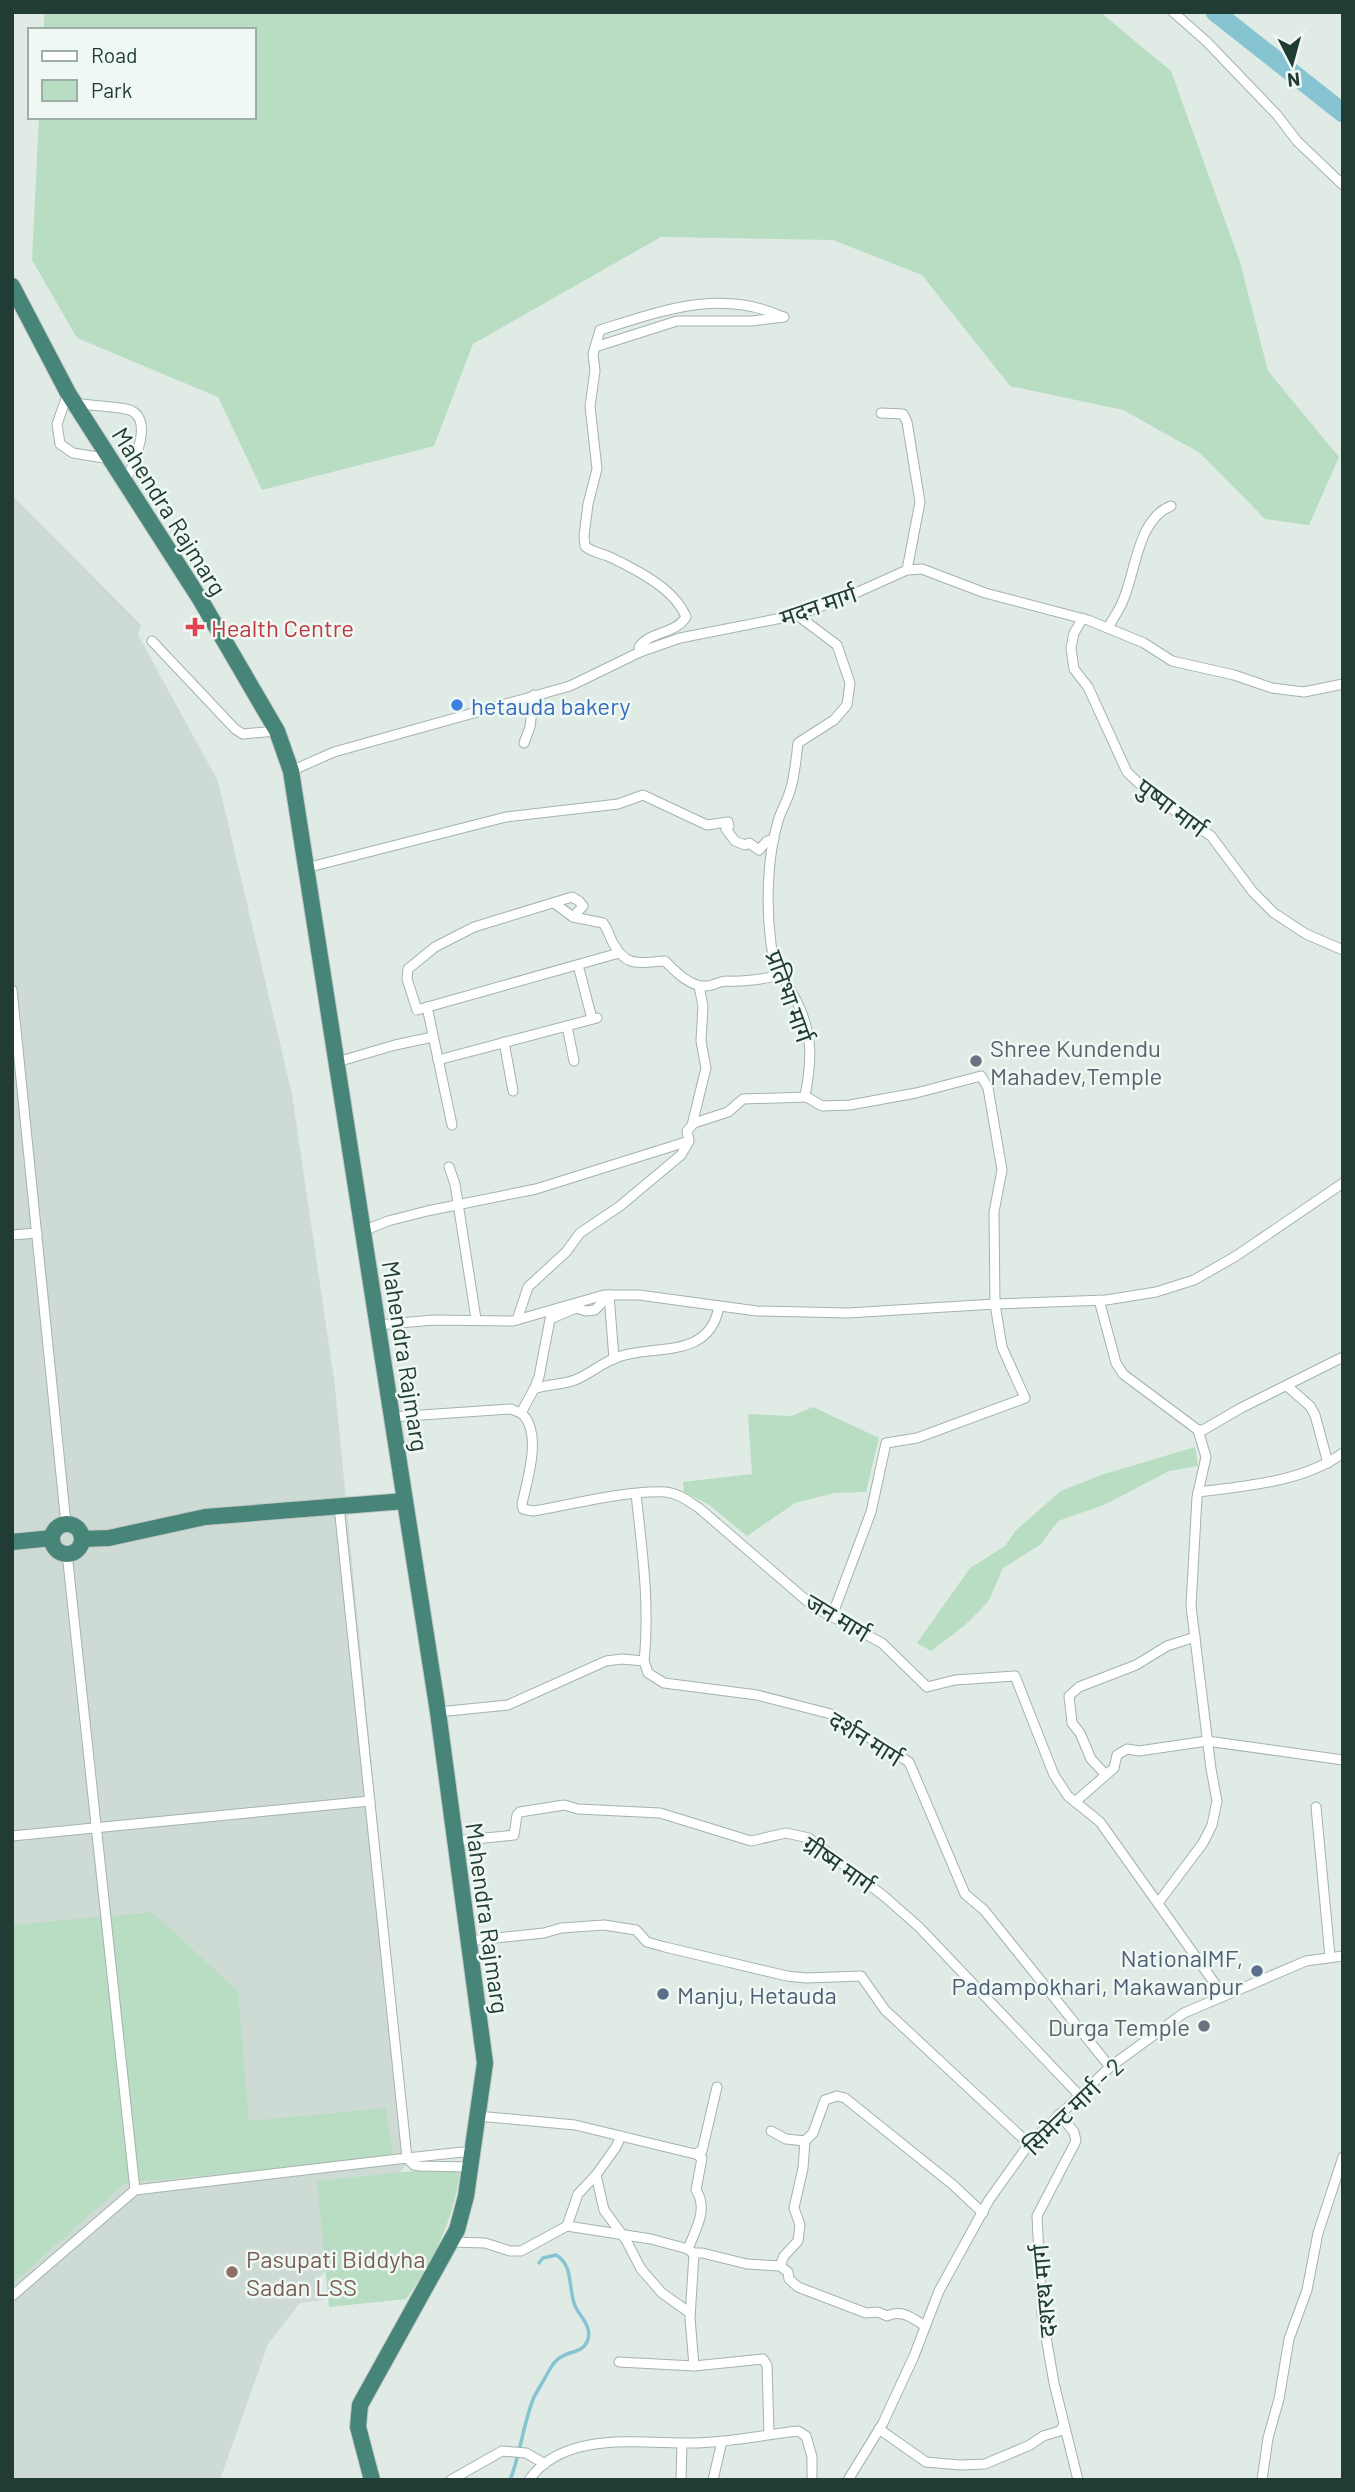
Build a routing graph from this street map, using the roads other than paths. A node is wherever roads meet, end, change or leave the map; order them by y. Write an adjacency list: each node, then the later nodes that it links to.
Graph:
1 (1173, 12): 2 (street)
2 (1343, 185)
3 (12, 286): 5 (highway, Mahendra Rajmarg)
4 (595, 347): 4 (street); 15 (street)
5 (71, 397): 7 (highway, Mahendra Rajmarg); 7 (street); 8 (street)
6 (881, 413): 10 (street)
7 (110, 459): 8 (highway, Mahendra Rajmarg)
8 (125, 482): 18 (highway, Mahendra Rajmarg)
9 (1171, 506): 13 (street)
10 (906, 570): 11 (street, मदन मार्ग); 12 (street)
11 (797, 615): 15 (street, मदन मार्ग); 21 (street, प्रतिभा मार्ग)
12 (1083, 618): 13 (street); 25 (street, पुष्पा मार्ग)
13 (1108, 628): 16 (street)
14 (152, 641): 18 (street)
15 (640, 652): 17 (street, मदन मार्ग)
16 (1343, 684)
17 (534, 695): 19 (street); 20 (street, मदन मार्ग)
18 (277, 732): 20 (highway, Mahendra Rajmarg)
19 (524, 743)
20 (291, 771): 22 (highway, Mahendra Rajmarg)
21 (774, 839): 22 (street); 28 (street, प्रतिभा मार्ग)
22 (306, 868): 37 (highway, Mahendra Rajmarg)
23 (554, 903): 24 (street); 24 (street); 31 (street)
24 (573, 917): 26 (street)
25 (1343, 950)
26 (619, 953): 27 (street); 29 (street)
27 (578, 965): 31 (street); 32 (street)
28 (781, 975): 29 (street); 39 (street, प्रतिभा मार्ग)
29 (699, 986): 41 (street)
30 (12, 990): 47 (street)
31 (426, 1007): 33 (street)
32 (567, 1026): 34 (street); 36 (street)
33 (433, 1037): 35 (street); 37 (street)
34 (504, 1042): 35 (street); 38 (street)
35 (438, 1060): 40 (street)
36 (574, 1061)
37 (337, 1062): 46 (highway, Mahendra Rajmarg)
38 (513, 1091)
39 (807, 1097): 41 (street); 51 (street)
40 (452, 1125)
41 (692, 1125): 42 (street)
42 (689, 1141): 45 (street); 54 (street)
43 (449, 1167): 45 (street)
44 (1343, 1183): 50 (street)
45 (458, 1206): 46 (street); 53 (street)
46 (363, 1231): 55 (highway, Mahendra Rajmarg)
47 (37, 1233): 48 (street); 69 (street)
48 (12, 1235)
49 (609, 1295): 52 (street); 54 (street); 57 (street); 59 (street)
50 (1099, 1300): 51 (street); 62 (street)
51 (995, 1304): 52 (street); 74 (street)
52 (719, 1306): 57 (street)
53 (476, 1319): 54 (street); 55 (street)
54 (517, 1320)
55 (378, 1325): 61 (highway, Mahendra Rajmarg)
56 (1343, 1357): 58 (street)
57 (614, 1359): 59 (street)
58 (1287, 1386): 62 (street); 64 (street)
59 (534, 1389): 60 (street)
60 (521, 1413): 61 (street); 66 (street, जन मार्ग)
61 (392, 1417): 67 (highway, Mahendra Rajmarg)
62 (1198, 1430): 65 (street)
63 (1343, 1453): 64 (street)
64 (1328, 1464): 65 (street)
65 (1198, 1492): 75 (street)
66 (636, 1494): 74 (street, जन मार्ग); 76 (street)
67 (405, 1501): 68 (highway); 77 (highway, Mahendra Rajmarg)
68 (339, 1506): 71 (highway); 81 (street)
69 (66, 1524): 70 (highway); 71 (highway)
70 (52, 1538): 72 (highway); 73 (highway)
71 (82, 1539): 73 (highway)
72 (12, 1542)
73 (67, 1553): 84 (street)
74 (832, 1616): 82 (street, जन मार्ग)
75 (1195, 1637): 78 (street); 80 (street)
76 (644, 1661): 77 (street); 92 (street, दर्शन मार्ग)
77 (438, 1713): 86 (highway, Mahendra Rajmarg)
78 (1208, 1741): 79 (street); 80 (street); 87 (street)
79 (1343, 1760)
80 (1105, 1775): 82 (street)
81 (370, 1801): 84 (street); 103 (street)
82 (1075, 1802): 87 (street, जन मार्ग)
83 (1316, 1807): 90 (street)
84 (96, 1828): 85 (street); 106 (street)
85 (12, 1836)
86 (455, 1841): 88 (highway, Mahendra Rajmarg); 94 (street, ग्रीष्म मार्ग)
87 (1158, 1903): 91 (street, जन मार्ग)
88 (468, 1941): 96 (highway, Mahendra Rajmarg); 100 (street)
89 (1343, 1956): 90 (street, सिमेन्ट मार्ग - 2)
90 (1330, 1958): 91 (street, सिमेन्ट मार्ग - 2)
91 (1223, 1995): 92 (street, सिमेन्ट मार्ग - 2)
92 (1110, 2067): 94 (street, सिमेन्ट मार्ग - 2)
93 (717, 2087): 101 (street)
94 (1079, 2095): 95 (street, सिमेन्ट मार्ग - 2)
95 (1059, 2114): 100 (street, सिमेन्ट मार्ग - 2); 118 (street, दशरथ मार्ग)
96 (477, 2116): 98 (street); 104 (highway, Mahendra Rajmarg)
97 (771, 2132): 99 (street)
98 (621, 2136): 101 (street); 105 (street)
99 (805, 2141): 107 (street); 112 (street)
100 (1029, 2144): 107 (street, सिमेन्ट मार्ग - 2)
101 (696, 2154): 111 (street)
102 (1343, 2157): 132 (street)
103 (407, 2158): 104 (street); 104 (street); 106 (street)
104 (471, 2159): 110 (highway, Mahendra Rajmarg)
105 (596, 2175): 108 (street); 109 (street)
106 (135, 2190): 113 (street)
107 (982, 2213): 115 (street, सिमेन्ट मार्ग - 2)
108 (567, 2226): 109 (street); 110 (street)
109 (621, 2234): 111 (street); 114 (street)
110 (450, 2242): 124 (highway, Mahendra Rajmarg)
111 (691, 2251): 112 (street); 114 (street)
112 (780, 2266): 115 (street)
113 (12, 2295)
114 (690, 2313): 117 (street)
115 (925, 2326): 119 (street, सिमेन्ट मार्ग - 2)
116 (619, 2362): 117 (street)
117 (694, 2366): 120 (street)
118 (1063, 2426): 119 (street); 131 (street, दशरथ मार्ग)
119 (879, 2429): 130 (street, सिमेन्ट मार्ग - 2)
120 (769, 2434): 121 (street); 129 (street)
121 (722, 2441): 122 (street); 128 (street)
122 (682, 2443): 123 (street); 127 (street)
123 (545, 2464): 125 (street); 126 (street)
124 (372, 2480)
125 (451, 2480)
126 (528, 2480)
127 (681, 2480)
128 (713, 2480)
129 (812, 2480)
130 (848, 2480)
131 (1078, 2480)
132 (1262, 2480)

